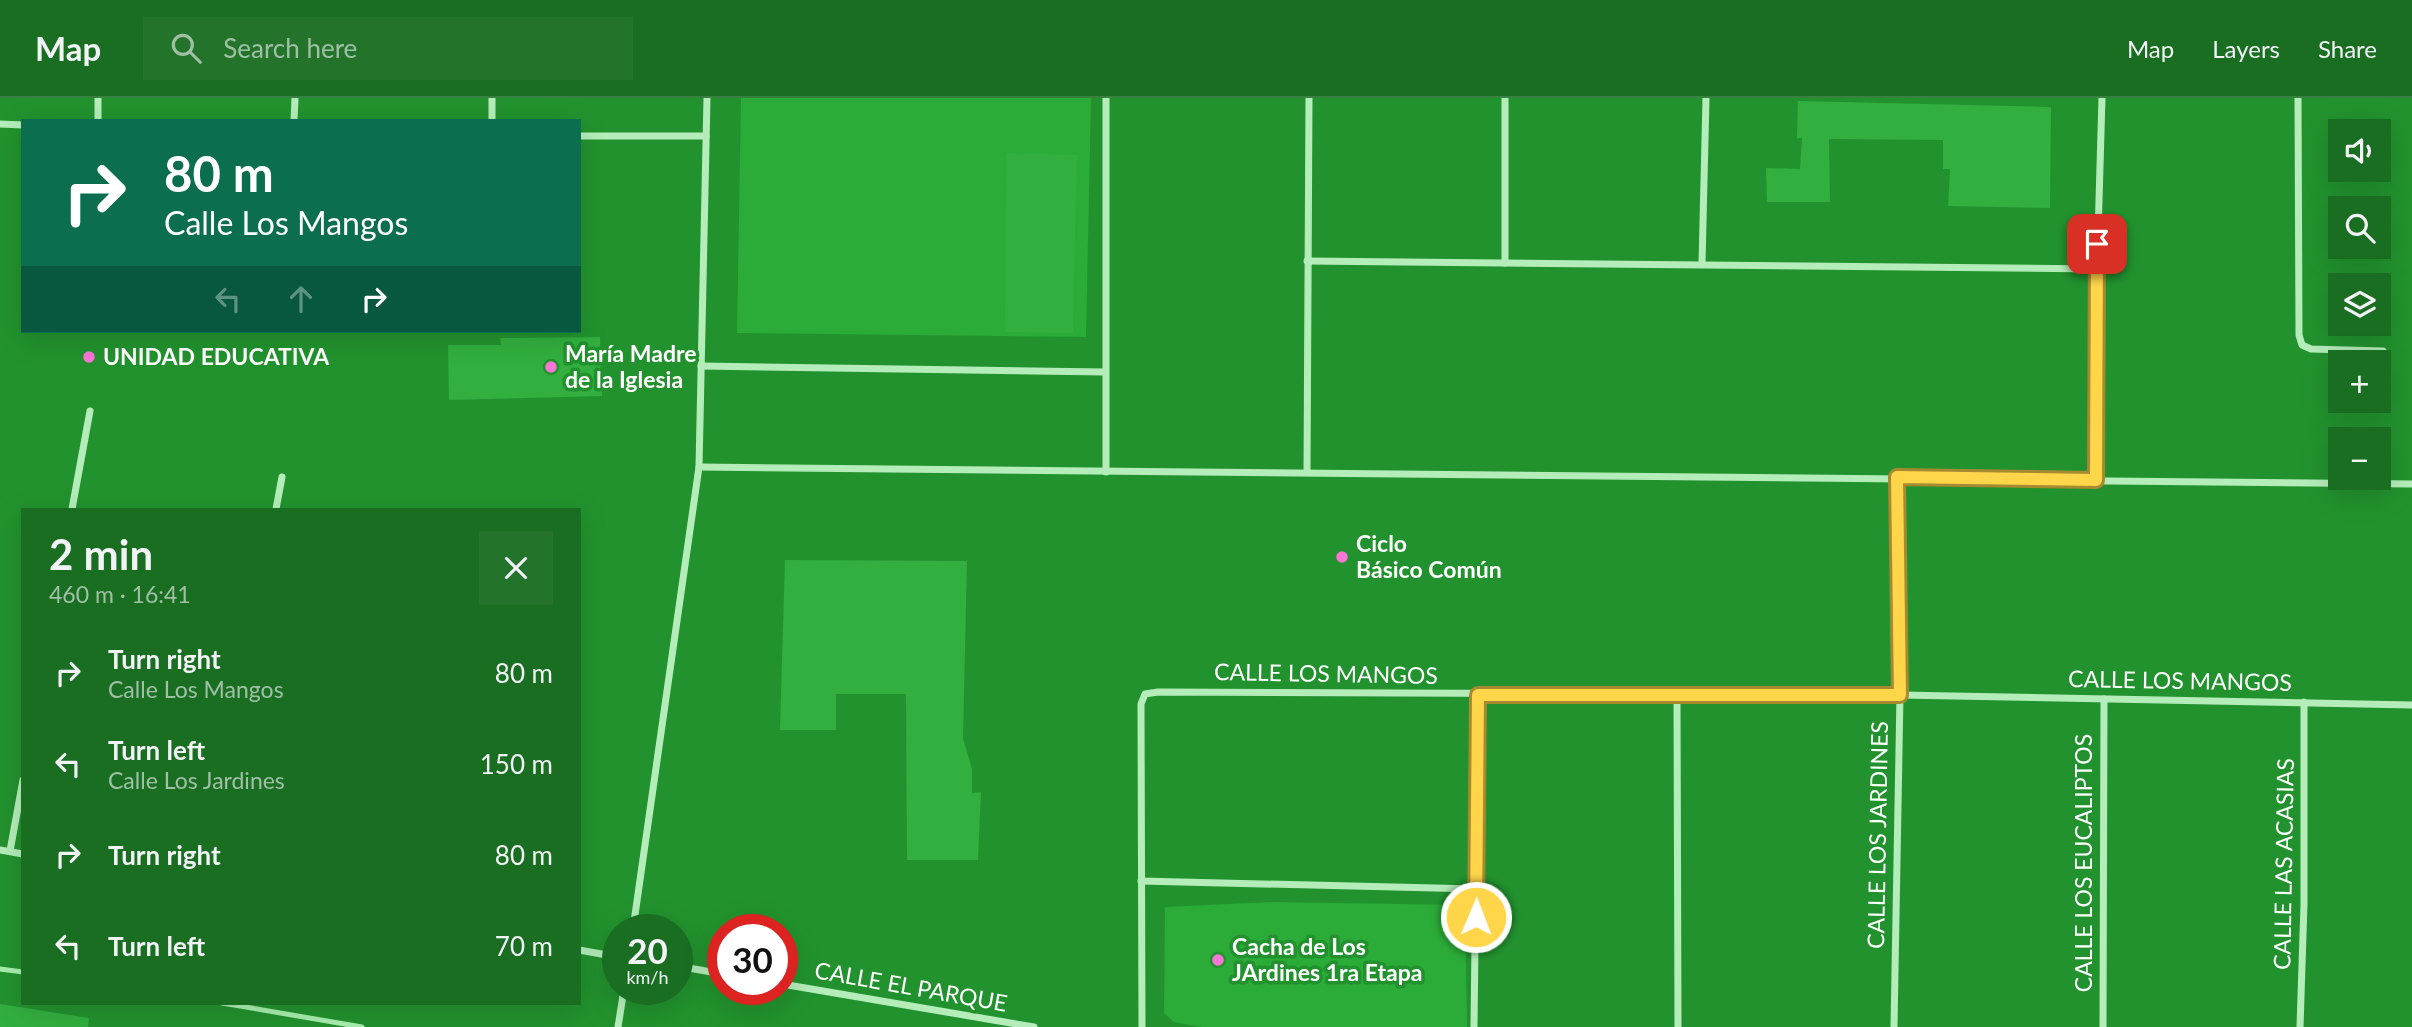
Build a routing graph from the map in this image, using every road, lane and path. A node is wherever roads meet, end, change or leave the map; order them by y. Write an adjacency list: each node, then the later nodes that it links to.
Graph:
1 (98, 98): 11 (street)
2 (295, 98): 12 (street)
3 (492, 98): 13 (street)
4 (707, 98): 17 (street)
5 (1106, 98): 24 (street)
6 (1309, 98): 18 (street)
7 (1505, 98): 19 (street)
8 (1706, 98): 20 (street)
9 (2102, 98): 21 (street)
10 (2298, 98): 22 (street)
11 (98, 119)
12 (295, 119)
13 (492, 119)
14 (0, 124): 15 (street)
15 (21, 125)
16 (581, 136): 17 (street)
17 (706, 136): 23 (street)
18 (1307, 261): 19 (street); 28 (street)
19 (1505, 263): 20 (street)
20 (1702, 264): 21 (street)
21 (2096, 269): 31 (street)
22 (2347, 350)
23 (702, 366): 24 (street); 26 (street)
24 (1104, 372): 27 (street)
25 (90, 411): 33 (street)
26 (699, 467): 27 (street); 47 (street)
27 (1106, 472): 28 (street)
28 (1307, 472): 30 (street)
29 (282, 477): 34 (street)
30 (1897, 477): 31 (street); 37 (street, CALLE LOS JARDINES)
31 (2096, 480): 32 (street)
32 (2412, 484)
33 (72, 508)
34 (276, 508)
35 (1478, 695): 36 (street, CALLE LOS MANGOS); 45 (street, CALLE LOS MANGOS); 46 (street)
36 (1676, 695): 37 (street, CALLE LOS MANGOS); 56 (street)
37 (1900, 695): 38 (street, CALLE LOS MANGOS); 57 (street, CALLE LOS JARDINES)
38 (2104, 699): 39 (street, CALLE LOS MANGOS); 58 (street, CALLE LOS EUCALIPTOS)
39 (2304, 702): 40 (street, CALLE LOS MANGOS); 59 (street, CALLE LAS ACASIAS)
40 (2412, 705)
41 (21, 791): 43 (street)
42 (0, 850): 43 (street)
43 (10, 851): 44 (street)
44 (21, 854)
45 (1141, 881): 46 (street); 54 (street, CALLE LOS MANGOS)
46 (1476, 890): 55 (street)
47 (635, 914)
48 (581, 950): 49 (street)
49 (602, 954)
50 (798, 987): 53 (street, CALLE EL PARQUE)
51 (621, 1005): 52 (street)
52 (618, 1027)
53 (1034, 1027)
54 (1142, 1027)
55 (1474, 1027)
56 (1678, 1027)
57 (1894, 1027)
58 (2103, 1027)
59 (2300, 1027)

